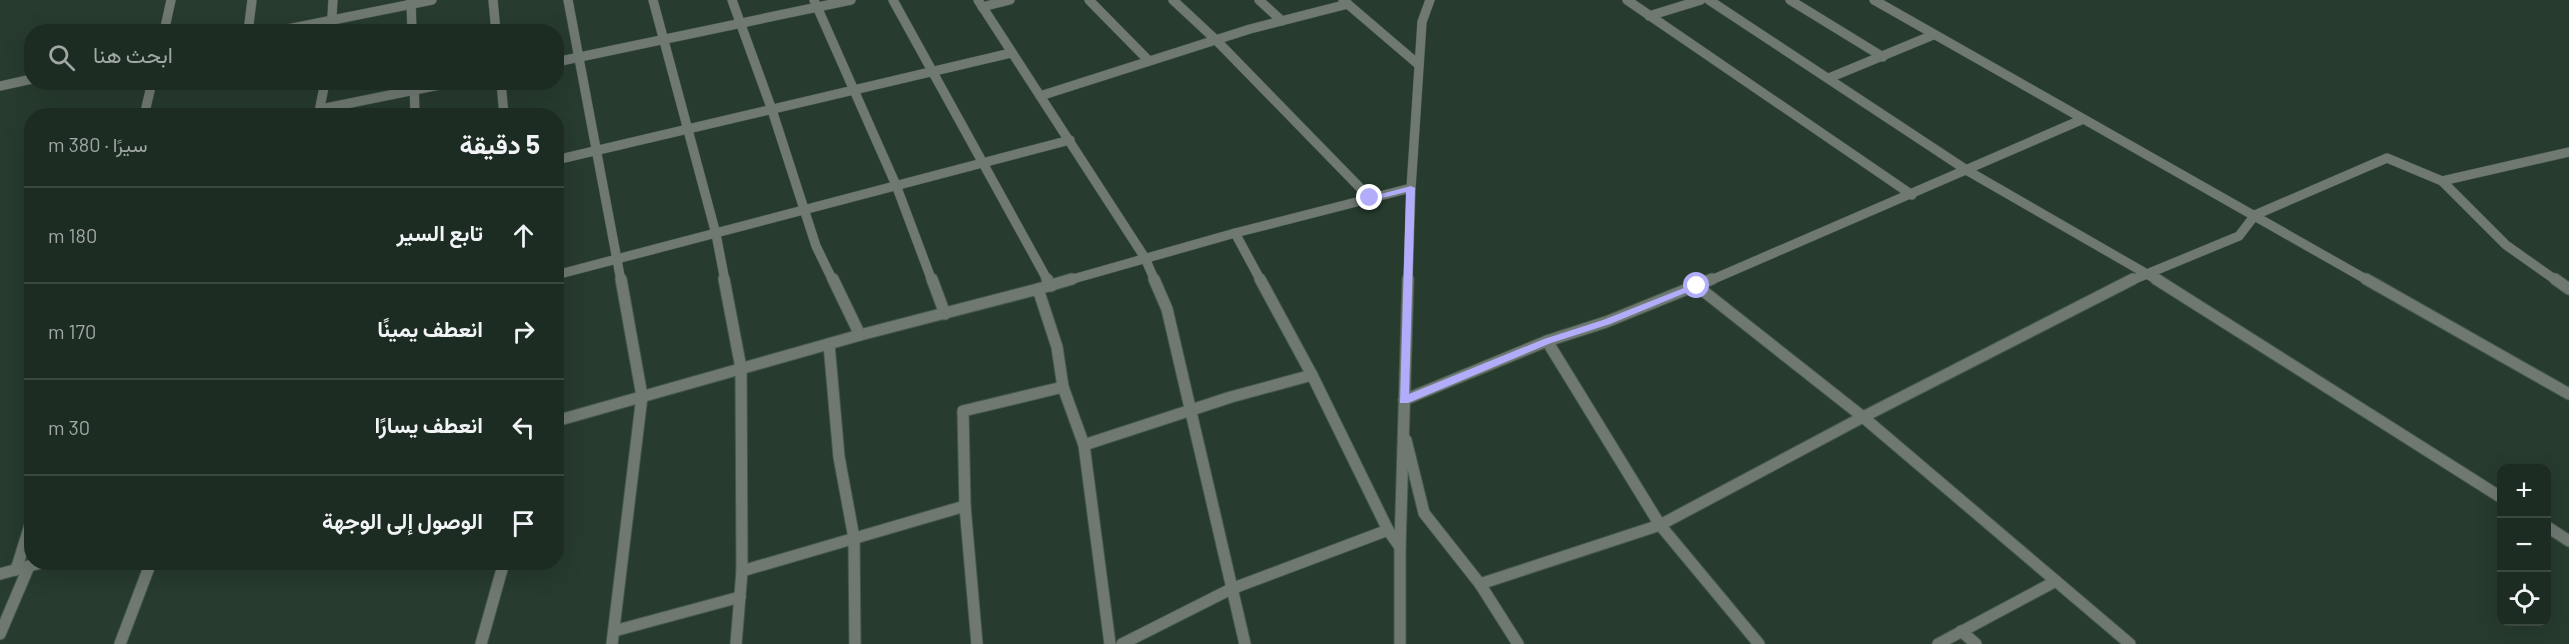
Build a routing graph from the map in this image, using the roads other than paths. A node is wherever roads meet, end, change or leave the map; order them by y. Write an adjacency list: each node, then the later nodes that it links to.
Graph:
1 (171, 0): 29 (street)
2 (252, 0): 30 (street)
3 (333, 0): 26 (street)
4 (432, 0): 21 (street)
5 (493, 0): 34 (street)
6 (568, 0): 40 (street)
7 (653, 0): 36 (street)
8 (732, 0): 28 (street)
9 (851, 0): 23 (street)
10 (893, 0): 44 (street)
11 (1010, 0): 24 (street)
12 (1089, 0): 42 (street)
13 (1173, 0): 37 (street)
14 (1260, 0): 27 (street)
15 (1430, 0): 43 (street)
16 (1626, 0): 25 (street)
17 (1701, 0): 25 (street)
18 (1709, 0): 45 (street)
19 (1790, 0): 39 (street)
20 (1874, 0): 35 (street)
21 (411, 2): 26 (street); 33 (street)
22 (1345, 2): 27 (street); 43 (street)
23 (815, 3): 28 (street); 53 (street)
24 (980, 4): 38 (street)
25 (1649, 16): 72 (street)
26 (332, 20): 31 (street); 32 (street)
27 (1282, 21): 37 (street)
28 (740, 23): 36 (street); 60 (street)
29 (166, 24)
30 (249, 24)
31 (312, 24)
32 (332, 24)
33 (412, 24)
34 (495, 24)
35 (1933, 35): 39 (street); 61 (street)
36 (664, 40): 40 (street); 62 (street)
37 (1216, 40): 42 (street); 73 (street)
38 (1011, 53): 44 (street); 54 (street)
39 (1883, 57): 45 (street)
40 (579, 58): 41 (street); 64 (street)
41 (564, 61)
42 (1149, 61): 54 (street)
43 (1419, 65): 71 (street)
44 (930, 71): 53 (street); 67 (street)
45 (1829, 78): 68 (street)
46 (24, 82): 47 (street)
47 (0, 86)
48 (150, 90): 55 (street)
49 (323, 90): 56 (street)
50 (403, 90): 57 (street)
51 (414, 90): 58 (street)
52 (502, 90): 59 (street)
53 (853, 91): 60 (street); 70 (street)
54 (1040, 96): 63 (street)
55 (146, 108)
56 (320, 108)
57 (334, 108)
58 (415, 108)
59 (503, 108)
60 (772, 110): 62 (street); 74 (street)
61 (2081, 120): 68 (street); 75 (street)
62 (687, 129): 64 (street); 77 (street)
63 (1070, 140): 67 (street); 79 (street)
64 (598, 150): 66 (street); 78 (street)
65 (2569, 152): 69 (street)
66 (564, 158)
67 (983, 162): 70 (street); 82 (street)
68 (1968, 171): 72 (street); 81 (street)
69 (2442, 181): 75 (street); 84 (street)
70 (896, 185): 74 (street); 86 (street)
71 (1411, 188): 73 (street); 95 (street)
72 (1912, 195): 83 (street)
73 (1370, 198): 76 (street)
74 (804, 208): 77 (street); 87 (street)
75 (2255, 215): 81 (street); 93 (street)
76 (1235, 233): 79 (street); 91 (street)
77 (716, 234): 78 (street); 90 (street)
78 (617, 257): 80 (street); 94 (street)
79 (1145, 258): 82 (street); 96 (street)
80 (564, 272)
81 (2145, 273): 97 (street); 101 (street)
82 (1051, 286): 85 (street)
83 (1697, 286): 88 (street); 97 (street)
84 (2569, 289)
85 (1038, 290): 86 (street); 92 (street)
86 (945, 314): 87 (street)
87 (860, 335): 89 (street)
88 (1547, 341): 95 (street); 103 (street)
89 (829, 344): 90 (street); 106 (street)
90 (741, 368): 94 (street); 113 (street)
91 (1312, 375): 96 (street); 105 (street)
92 (1063, 387): 100 (street); 102 (street)
93 (2569, 394)
94 (642, 396): 98 (street); 121 (street)
95 (1404, 400): 99 (street)
96 (1192, 410): 100 (street); 117 (street)
97 (1863, 417): 103 (street); 115 (street)
98 (564, 419)
99 (1403, 426): 108 (street); 116 (street)
100 (1084, 445): 127 (street)
101 (2497, 495)
102 (965, 506): 106 (street); 126 (street)
103 (1660, 525): 116 (street); 132 (street)
104 (2551, 529): 107 (street)
105 (1388, 530): 108 (street); 117 (street)
106 (854, 538): 113 (street); 125 (street)
107 (2569, 541)
108 (1400, 547): 130 (street)
109 (24, 563): 110 (street)
110 (23, 568): 114 (street); 120 (street)
111 (148, 570): 122 (street)
112 (502, 570): 123 (street)
113 (742, 571): 118 (street)
114 (0, 574)
115 (2056, 580): 119 (street); 135 (street)
116 (1480, 584): 131 (street)
117 (1231, 589): 128 (street); 129 (street)
118 (740, 597): 121 (street); 124 (street)
119 (1961, 631): 133 (street); 134 (street)
120 (0, 634)
121 (613, 638)
122 (120, 644)
123 (481, 644)
124 (736, 644)
125 (855, 644)
126 (977, 644)
127 (1110, 644)
128 (1122, 644)
129 (1245, 644)
130 (1400, 644)
131 (1518, 644)
132 (1759, 644)
133 (1938, 644)
134 (1976, 644)
135 (2130, 644)

